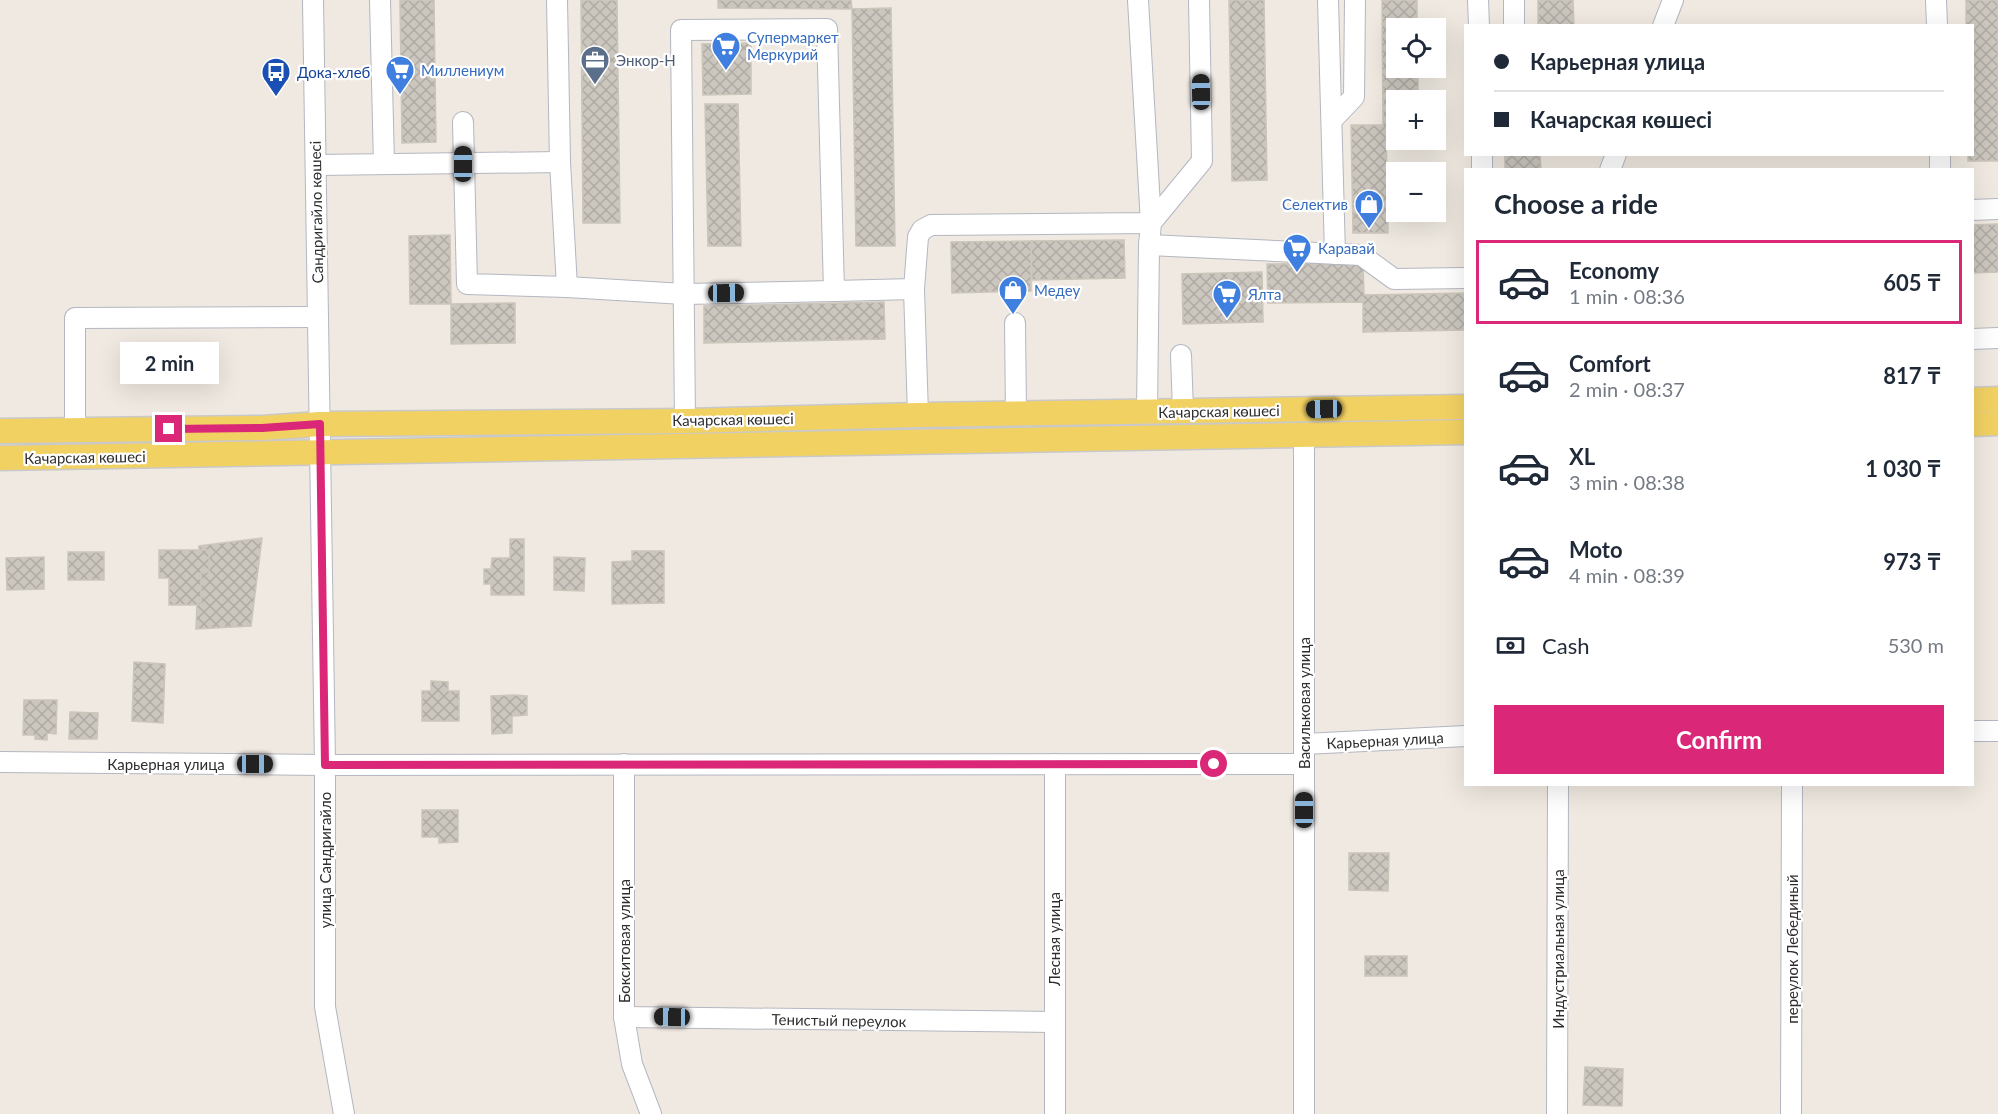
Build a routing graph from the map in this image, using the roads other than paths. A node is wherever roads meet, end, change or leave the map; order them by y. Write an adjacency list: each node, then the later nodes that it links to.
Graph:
1 (313, 0): 21 (street, Сандригайло көшесі)
2 (380, 0): 19 (street)
3 (557, 0): 18 (street)
4 (1138, 0): 24 (street)
5 (1199, 0): 24 (street)
6 (1328, 0): 16 (street)
7 (1355, 0): 16 (street)
8 (1478, 0): 12 (street)
9 (1514, 0): 13 (street)
10 (1673, 0): 14 (street)
11 (1936, 0): 15 (street)
12 (1479, 24)
13 (1514, 24)
14 (1665, 24)
15 (1936, 24)
16 (1332, 120): 26 (street)
17 (463, 122): 20 (street)
18 (560, 162): 20 (street); 28 (street)
19 (384, 164): 20 (street); 21 (street)
20 (463, 164): 28 (street)
21 (315, 165): 32 (street, Сандригайло көшесі)
22 (1998, 209): 23 (street)
23 (1974, 210)
24 (1151, 223): 25 (street); 29 (street)
25 (1149, 245): 26 (street); 41 (street)
26 (1335, 254): 27 (street)
27 (1464, 278)
28 (567, 287): 31 (street)
29 (914, 289): 30 (street); 43 (street)
30 (834, 291): 31 (street); 31 (street)
31 (684, 294): 45 (street)
32 (318, 317): 47 (street, Сандригайло көшесі); 49 (street)
33 (1016, 323): 42 (street)
34 (1998, 338): 35 (street)
35 (1974, 339)
36 (1181, 355): 40 (street)
37 (1998, 399): 38 (main road)
38 (1974, 400)
39 (1464, 407): 40 (main road, Качарская көшесі)
40 (1183, 411): 41 (main road, Качарская көшесі)
41 (1147, 412): 42 (main road, Качарская көшесі)
42 (1022, 414): 43 (main road, Качарская көшесі); 53 (street)
43 (918, 415): 45 (main road, Качарская көшесі)
44 (520, 421): 45 (main road, Качарская көшесі); 47 (main road, Качарская көшесі); 54 (street)
45 (685, 421)
46 (1998, 423): 48 (main road)
47 (320, 424): 49 (main road, Качарская көшесі); 55 (street, улица Сандригайло)
48 (1974, 424)
49 (75, 430): 50 (main road, Качарская көшесі)
50 (0, 431)
51 (1464, 432): 52 (main road, Качарская көшесі)
52 (1304, 435): 53 (main road, Качарская көшесі); 60 (street, Васильковая улица)
53 (1028, 440): 54 (main road, Качарская көшесі)
54 (521, 449): 55 (main road, Качарская көшесі)
55 (320, 452): 56 (main road, Качарская көшесі); 64 (street, улица Сандригайло)
56 (0, 458)
57 (1974, 731): 58 (street)
58 (1998, 731)
59 (1464, 736): 60 (street, Карьерная улица)
60 (1304, 754): 63 (street, Карьерная улица); 72 (street, Васильковая улица)
61 (0, 762): 64 (street, Карьерная улица)
62 (624, 764): 63 (street, Карьерная улица); 64 (street, Карьерная улица); 67 (street, Бокситовая улица)
63 (1055, 764): 68 (street, Лесная улица)
64 (325, 765): 69 (street, улица Сандригайло)
65 (1558, 786): 73 (street, Индустриальная улица)
66 (1792, 786): 74 (street, переулок Лебединый)
67 (624, 1017): 68 (street, Тенистый переулок); 70 (street, Бокситовая улица)
68 (1054, 1022): 71 (street, Лесная улица)
69 (344, 1114)
70 (651, 1114)
71 (1055, 1114)
72 (1304, 1114)
73 (1557, 1114)
74 (1791, 1114)

